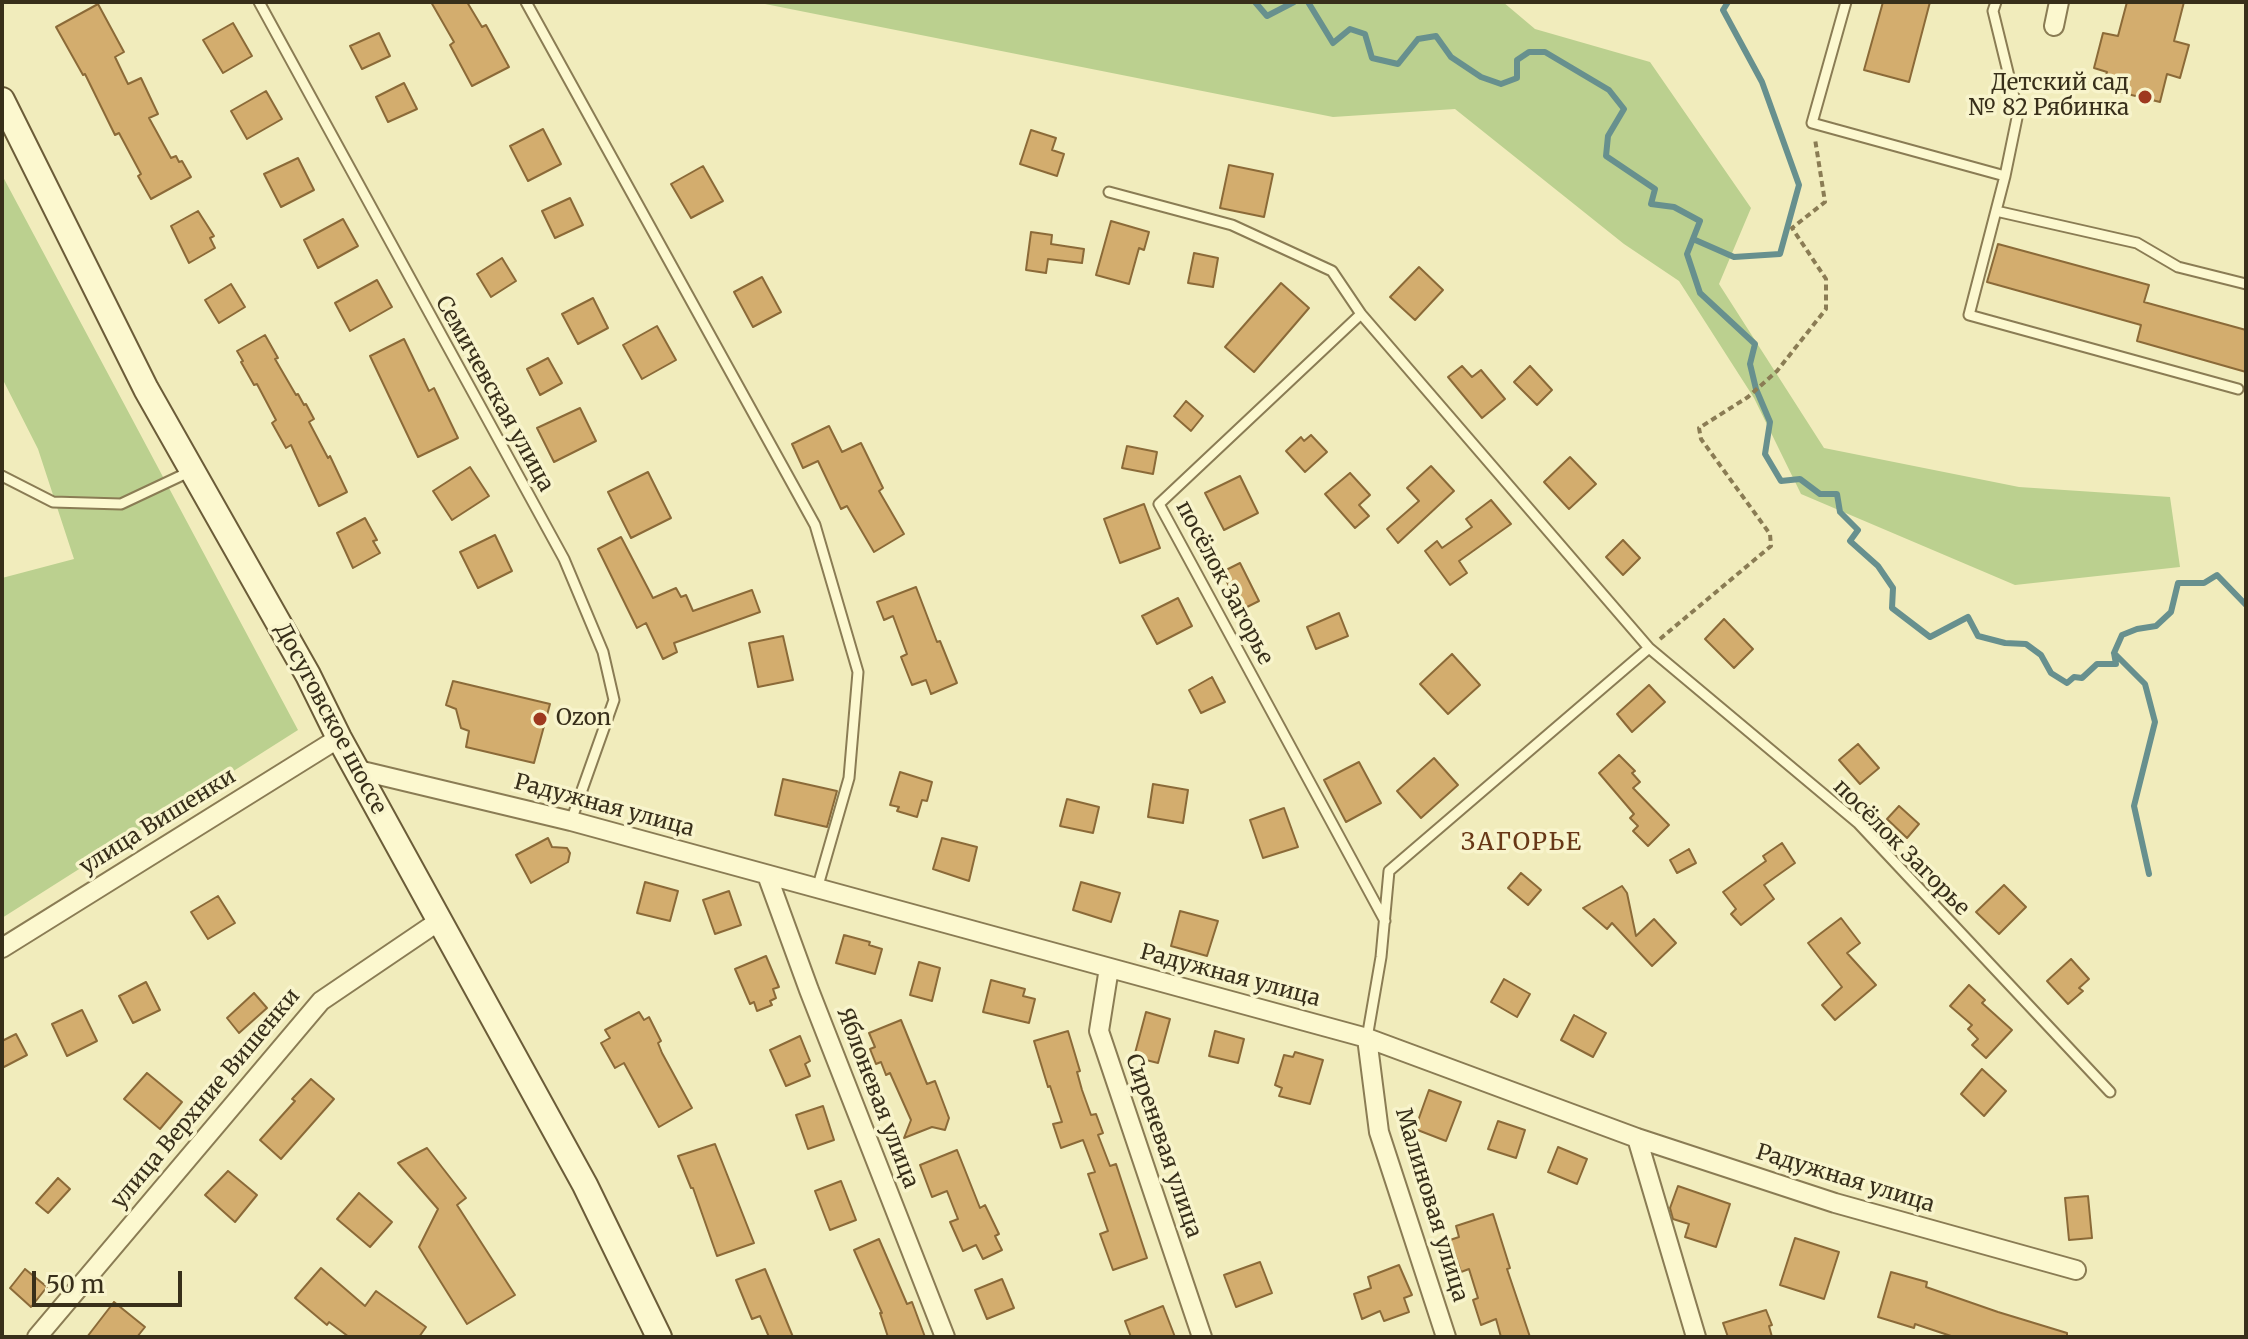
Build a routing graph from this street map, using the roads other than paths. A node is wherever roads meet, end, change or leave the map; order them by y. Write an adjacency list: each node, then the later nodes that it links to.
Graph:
1 (259, 2): 19 (lane, Семичевская улица)
2 (526, 2): 21 (lane)
3 (1846, 2): 8 (lane)
4 (1996, 2): 8 (lane)
5 (2059, 2): 6 (street)
6 (2054, 26)
7 (2, 100): 14 (main road, Досуговское шоссе)
8 (2005, 176): 10 (lane)
9 (1109, 192): 12 (lane, посёлок Загорье)
10 (1996, 211): 11 (lane); 13 (lane)
11 (2246, 284)
12 (1361, 314): 16 (lane, посёлок Загорье); 23 (lane, посёлок Загорье)
13 (2238, 389)
14 (192, 470): 15 (lane); 17 (main road, Досуговское шоссе)
15 (2, 476)
16 (1649, 648): 23 (lane); 27 (lane, посёлок Загорье)
17 (339, 738): 18 (main road, Досуговское шоссе); 24 (street, улица Вишенки)
18 (358, 770): 19 (street, Радужная улица); 22 (main road, Досуговское шоссе)
19 (571, 821): 20 (street, Радужная улица)
20 (767, 875): 21 (street, Радужная улица); 32 (street, Яблоневая улица)
21 (817, 889): 25 (street, Радужная улица)
22 (439, 921): 30 (street, улица Верхние Вишенки); 31 (main road, Досуговское шоссе)
23 (1385, 921): 26 (lane)
24 (2, 948)
25 (1109, 968): 26 (street, Радужная улица); 33 (street, Сиреневая улица)
26 (1367, 1038): 28 (street, Радужная улица); 34 (street, Малиновая улица)
27 (2110, 1092)
28 (1637, 1138): 29 (street, Радужная улица); 35 (street)
29 (2076, 1270)
30 (37, 1337)
31 (659, 1337)
32 (945, 1337)
33 (1202, 1337)
34 (1446, 1337)
35 (1696, 1337)

